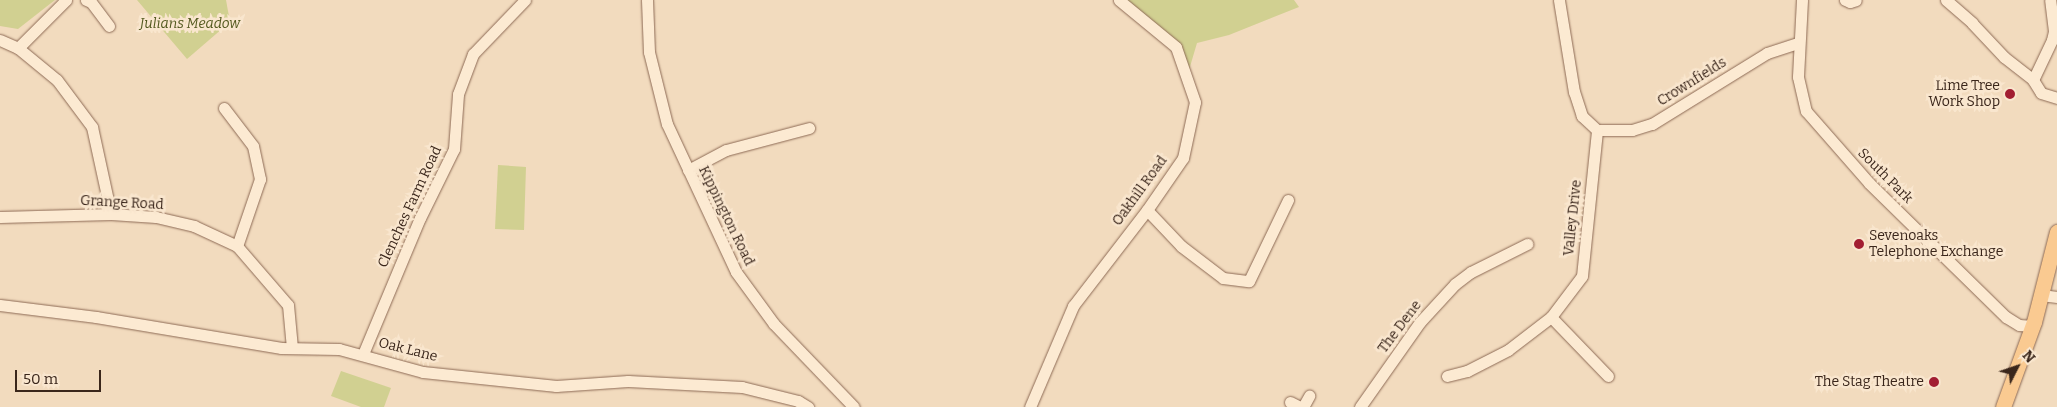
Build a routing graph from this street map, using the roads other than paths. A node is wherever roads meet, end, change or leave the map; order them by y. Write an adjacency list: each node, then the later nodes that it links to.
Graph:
1 (66, 0): 15 (street)
2 (86, 0): 12 (street)
3 (525, 0): 35 (street, Clenches Farm Road)
4 (647, 0): 21 (street, Kippington Road)
5 (1119, 0): 23 (street, Oakhill Road)
6 (1559, 0): 20 (street)
7 (1802, 0): 14 (street, South Park)
8 (1845, 0): 9 (street)
9 (1856, 0)
10 (1946, 0): 16 (street)
11 (2050, 0): 16 (street)
12 (109, 26)
13 (0, 40): 15 (street)
14 (1798, 43): 20 (street, Crownfields); 33 (street, South Park)
15 (18, 48): 24 (street)
16 (2033, 80): 17 (street)
17 (2057, 98)
18 (224, 108): 28 (street)
19 (809, 128): 21 (street)
20 (1597, 130): 32 (street, Valley Drive)
21 (688, 170): 41 (street, Kippington Road)
22 (1288, 200): 23 (street)
23 (1147, 210): 42 (street, Oakhill Road)
24 (111, 214): 25 (street, Grange Road); 28 (street, Grange Road)
25 (0, 217)
26 (2057, 232): 29 (main road)
27 (1527, 244): 43 (street, The Dene)
28 (237, 246): 34 (street, Grange Road)
29 (2041, 295): 30 (street); 33 (main road)
30 (2057, 297)
31 (0, 305): 34 (street, Oak Lane)
32 (1550, 317): 36 (street, Valley Drive); 37 (street)
33 (2033, 326): 44 (main road)
34 (292, 348): 35 (street, Oak Lane)
35 (363, 354): 40 (street, Oak Lane)
36 (1447, 376)
37 (1608, 376)
38 (1309, 396): 39 (street)
39 (1298, 405)
40 (808, 407)
41 (854, 407)
42 (1030, 407)
43 (1360, 407)
44 (2003, 407)

